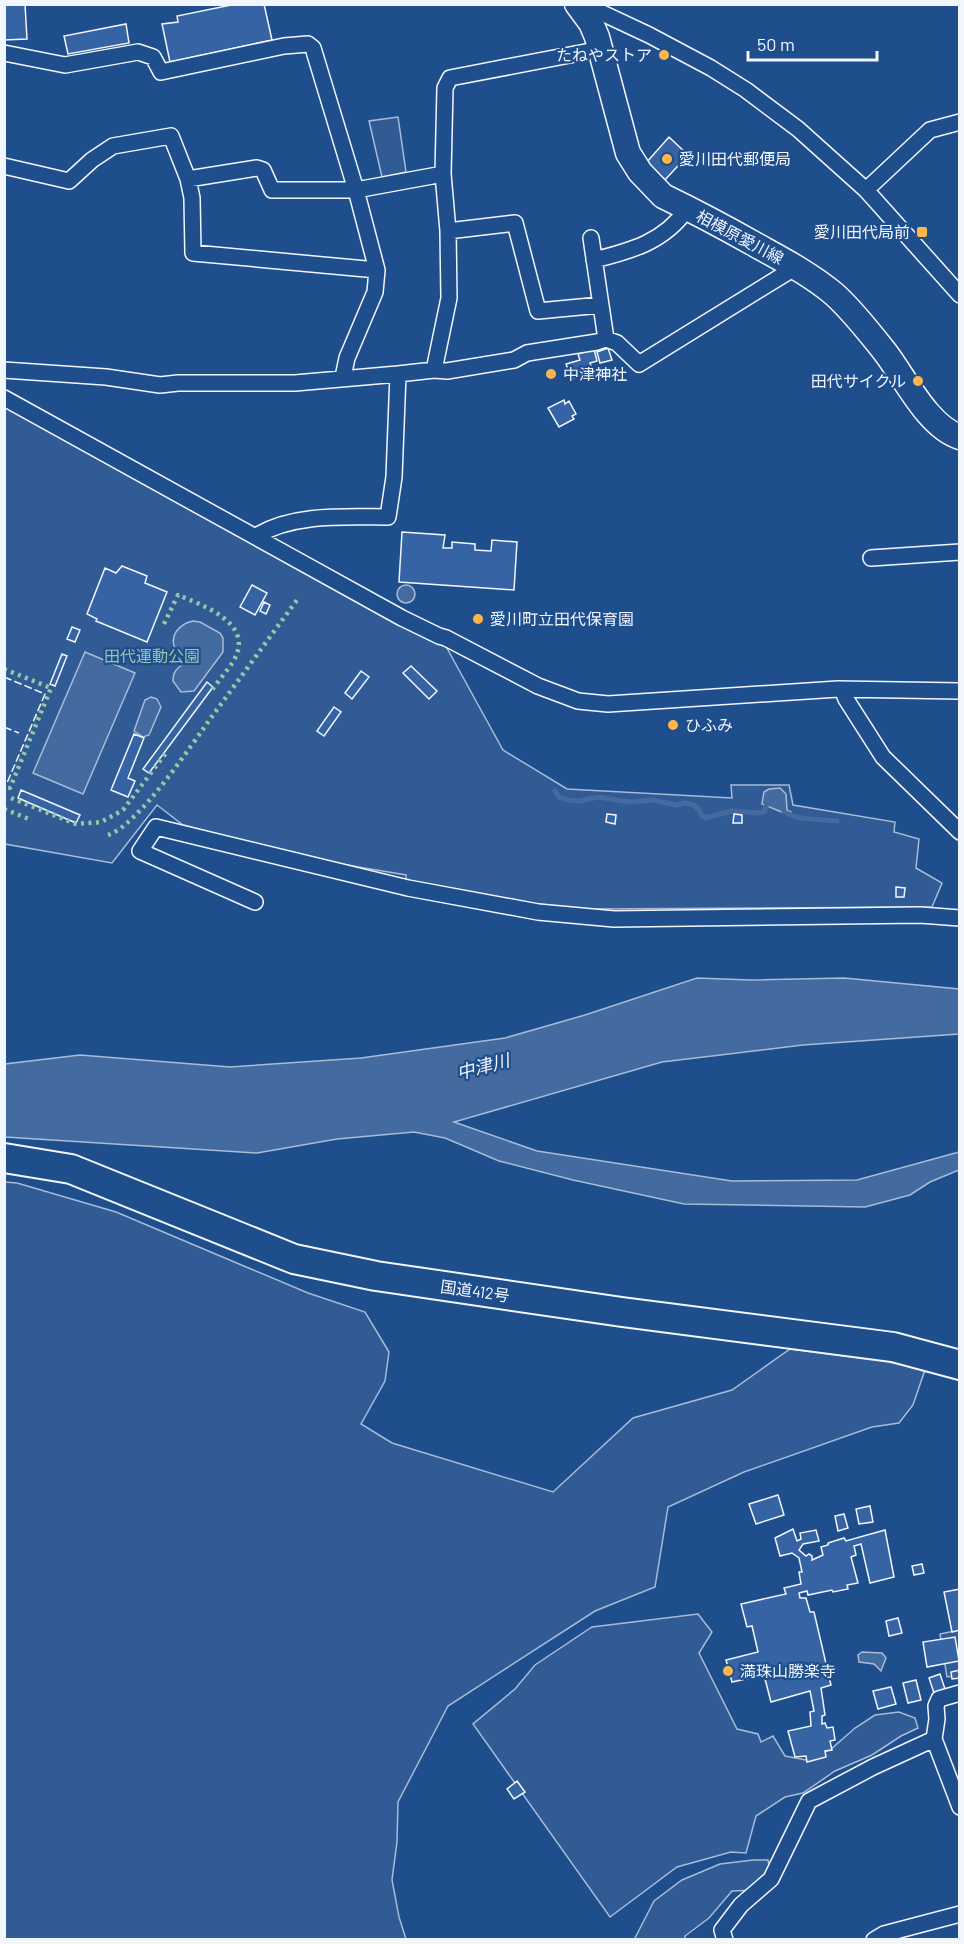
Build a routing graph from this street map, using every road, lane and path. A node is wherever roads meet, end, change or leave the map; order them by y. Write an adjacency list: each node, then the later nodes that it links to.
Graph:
1 (577, 4): 3 (main road, 相模原愛川線)
2 (583, 4): 10 (street)
3 (601, 49): 7 (street); 11 (main road, 相模原愛川線)
4 (4, 54): 9 (street)
5 (960, 122): 10 (street)
6 (4, 166): 8 (street)
7 (443, 174): 9 (street); 12 (street)
8 (188, 179): 9 (street); 16 (street)
9 (356, 190): 16 (street)
10 (866, 190): 17 (street)
11 (687, 208): 14 (street); 15 (main road, 相模原愛川線)
12 (448, 231): 18 (street); 21 (street)
13 (591, 238): 14 (street)
14 (594, 260): 18 (street)
15 (796, 267): 19 (street); 25 (main road, 相模原愛川線)
16 (377, 270): 23 (street)
17 (960, 295)
18 (601, 305): 19 (street)
19 (606, 339): 21 (street)
20 (4, 370): 23 (street)
21 (434, 370): 22 (street)
22 (398, 374): 23 (street); 26 (street)
23 (343, 377)
24 (4, 398): 26 (street)
25 (960, 437)
26 (256, 536): 29 (street)
27 (960, 552): 28 (street)
28 (872, 558)
29 (843, 691): 30 (street); 31 (street)
30 (960, 691)
31 (960, 832)
32 (255, 902): 33 (street)
33 (960, 918)
34 (4, 1158): 35 (highway, 国道412号)
35 (960, 1365)
36 (960, 1693): 37 (street)
37 (934, 1739): 38 (street); 40 (street)
38 (960, 1807)
39 (960, 1914): 41 (street)
40 (726, 1940)
41 (874, 1940)

